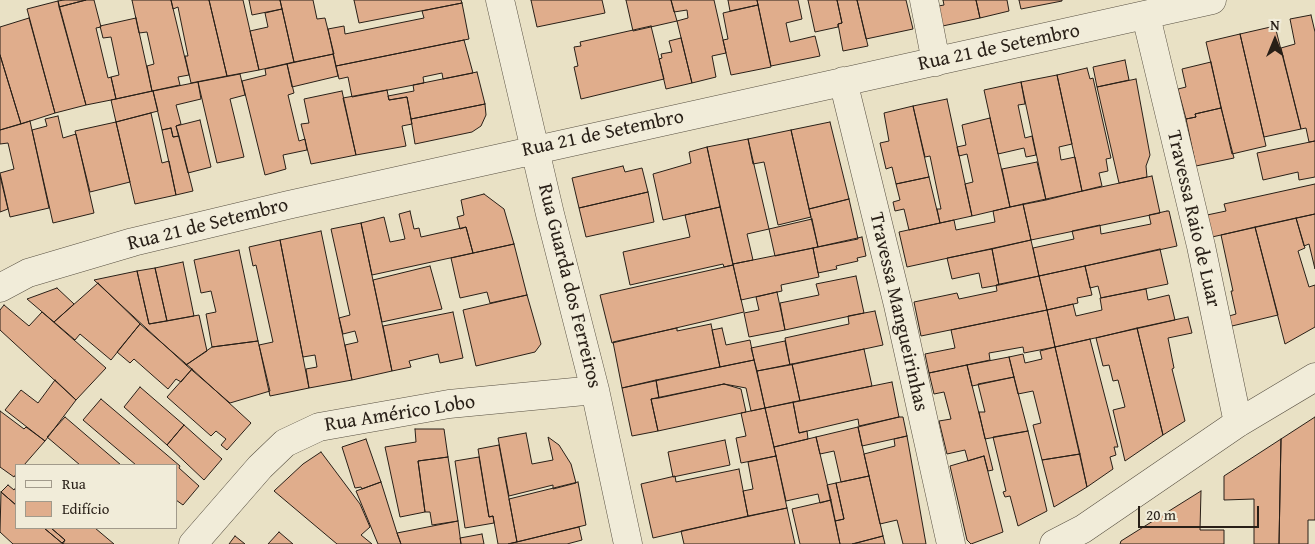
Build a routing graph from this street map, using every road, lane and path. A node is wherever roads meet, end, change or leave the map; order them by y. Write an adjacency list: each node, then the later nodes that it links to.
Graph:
1 (500, 0): 7 (street, Rua Guarda dos Ferreiros)
2 (924, 0): 5 (street)
3 (1212, 0): 4 (street, Rua 21 de Setembro)
4 (1146, 16): 5 (street, Rua 21 de Setembro); 11 (street, Travessa Raio de Luar)
5 (936, 62): 6 (street, Rua 21 de Setembro)
6 (842, 81): 7 (street, Rua 21 de Setembro); 15 (street, Travessa Mangueirinhas)
7 (535, 149): 8 (street, Rua 21 de Setembro); 10 (street, Rua Guarda dos Ferreiros)
8 (0, 288)
9 (1315, 377): 11 (street)
10 (595, 390): 13 (street, Rua Américo Lobo); 14 (street, Rua Guarda dos Ferreiros)
11 (1238, 423): 12 (street)
12 (1083, 536): 16 (street)
13 (194, 544)
14 (628, 544)
15 (951, 544)
16 (1054, 544)

